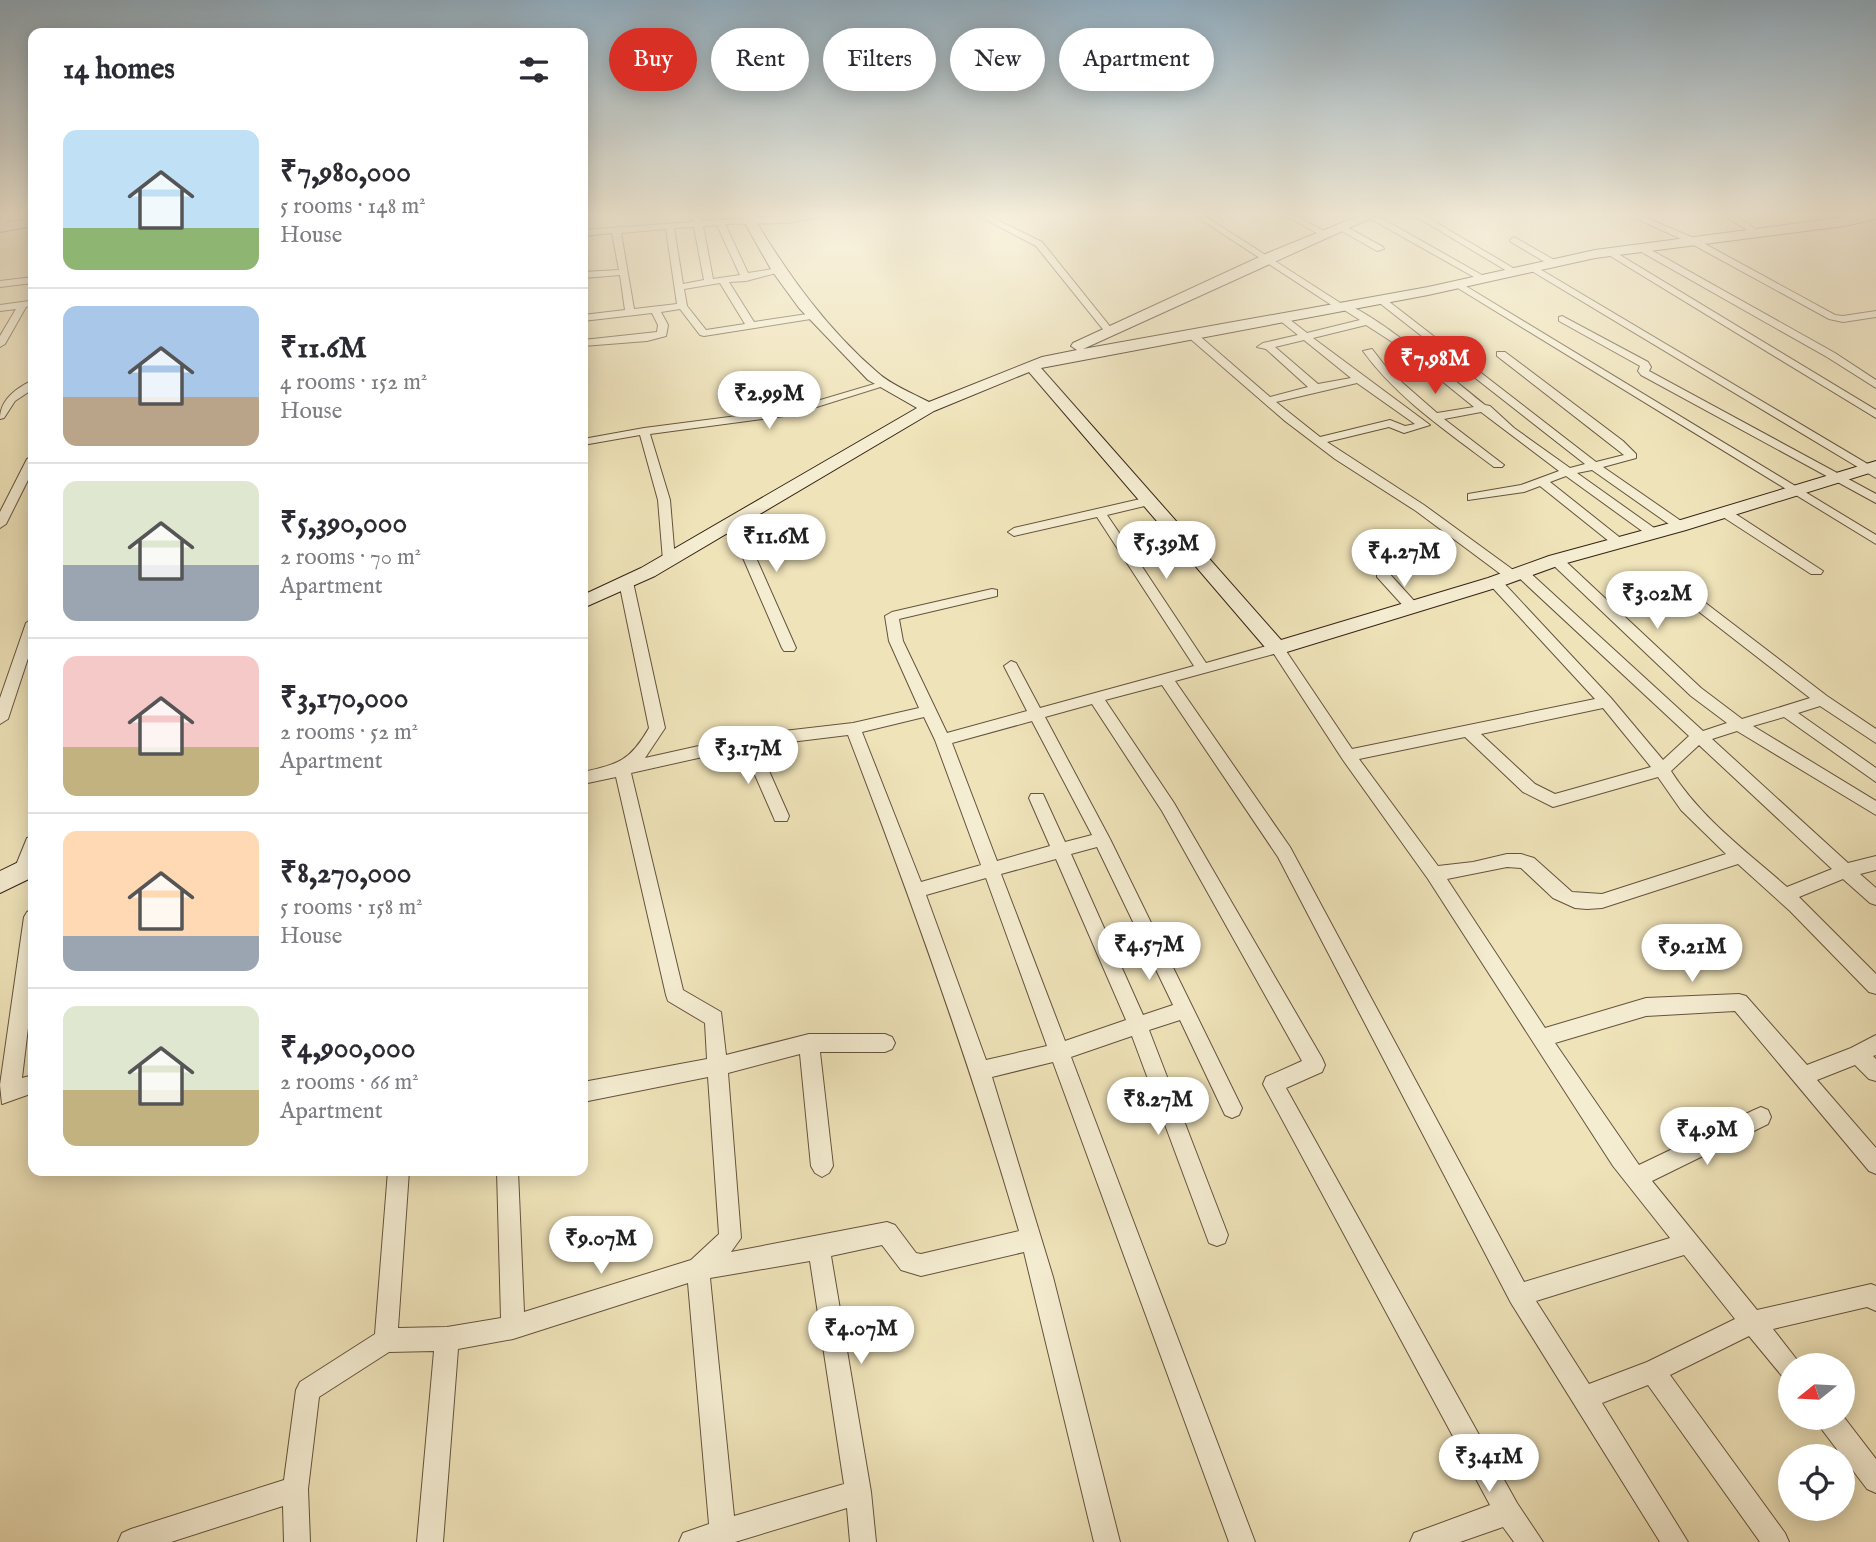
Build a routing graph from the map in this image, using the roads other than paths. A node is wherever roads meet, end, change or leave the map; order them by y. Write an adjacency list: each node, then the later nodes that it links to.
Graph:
1 (626, 285): 20 (street)
2 (695, 285): 13 (street)
3 (726, 285): 27 (street)
4 (790, 285): 22 (street)
5 (1072, 285): 28 (street)
6 (1209, 285): 28 (street)
7 (1309, 285): 17 (street)
8 (1459, 285): 14 (main road); 36 (street)
9 (1561, 285): 58 (street)
10 (1664, 285): 49 (street)
11 (1707, 285): 42 (street)
12 (1773, 285): 21 (street)
13 (681, 287): 16 (street)
14 (1380, 299): 17 (main road); 46 (street)
15 (28, 304): 18 (street); 35 (street)
16 (682, 306): 19 (street); 27 (street)
17 (1342, 306): 24 (main road); 26 (street)
18 (0, 308)
19 (655, 310): 20 (street); 33 (street)
20 (630, 312): 23 (street)
21 (1876, 314)
22 (814, 316): 27 (street); 41 (street)
23 (588, 317)
24 (1281, 317): 29 (main road); 30 (street)
25 (1562, 319): 31 (street)
26 (1369, 321): 30 (street); 48 (street)
27 (751, 326)
28 (1109, 331): 39 (street)
29 (1191, 334): 39 (main road); 45 (street)
30 (1307, 336): 40 (street); 43 (street)
31 (1597, 337): 32 (street); 60 (street)
32 (1583, 340)
33 (588, 343)
34 (1570, 343): 36 (street)
35 (0, 344)
36 (1556, 346): 62 (street)
37 (1368, 351): 51 (street)
38 (1501, 354): 56 (street)
39 (1040, 363): 47 (main road); 65 (street)
40 (1360, 379): 43 (street); 54 (street)
41 (885, 384): 47 (street); 52 (street)
42 (1876, 385)
43 (1316, 388): 45 (street)
44 (28, 389): 50 (street)
45 (1269, 401): 54 (street)
46 (1513, 403): 48 (street); 56 (street)
47 (928, 408): 70 (main road)
48 (1482, 409): 51 (street); 59 (street)
49 (1876, 415)
50 (0, 416)
51 (1435, 417): 55 (street)
52 (644, 431): 53 (street); 77 (street)
53 (588, 441)
54 (1318, 441): 81 (street)
55 (1498, 465)
56 (1594, 466): 59 (street); 69 (street)
57 (28, 469): 68 (street)
58 (1873, 470): 60 (street)
59 (1566, 472): 61 (street); 72 (street)
60 (1840, 477): 62 (street); 64 (street)
61 (1543, 483): 63 (street); 75 (street)
62 (1794, 491): 66 (street); 74 (street)
63 (1472, 497)
64 (1876, 499)
65 (1149, 501): 67 (street); 73 (street)
66 (1724, 512): 69 (street); 79 (street)
67 (1100, 513): 71 (street); 76 (street)
68 (0, 524)
69 (1680, 526): 72 (street)
70 (726, 527): 77 (main road); 88 (street)
71 (1014, 532)
72 (1653, 533): 75 (street)
73 (1180, 536): 76 (street); 89 (street)
74 (1876, 540)
75 (1619, 543): 78 (street)
76 (1124, 547): 91 (street)
77 (669, 560): 82 (main road)
78 (1556, 560): 81 (street); 100 (street)
79 (1816, 571)
80 (1382, 574): 86 (street)
81 (1509, 577): 86 (street); 95 (street); 104 (street)
82 (626, 582): 84 (main road); 108 (street)
83 (992, 593): 96 (street)
84 (588, 600)
85 (1694, 601): 94 (street)
86 (1412, 607): 89 (street)
87 (28, 638): 99 (street)
88 (789, 648)
89 (1277, 648): 91 (street); 107 (street)
90 (1011, 666): 98 (street)
91 (1203, 669): 92 (street)
92 (1166, 679): 93 (street); 156 (street)
93 (1096, 698): 98 (street); 169 (street)
94 (1822, 701): 97 (street); 103 (street)
95 (1606, 702): 102 (street); 109 (street)
96 (928, 711): 101 (street); 105 (street)
97 (1787, 712): 100 (street); 110 (street)
98 (1038, 714): 105 (street); 115 (street)
99 (0, 719)
100 (1740, 724): 104 (street); 113 (street)
101 (853, 729): 106 (street); 124 (street)
102 (1468, 731): 107 (street); 109 (street)
103 (1876, 737)
104 (1698, 738): 109 (street); 121 (street)
105 (943, 740): 120 (street)
106 (748, 741): 108 (street); 114 (street)
107 (1348, 755): 122 (street)
108 (622, 769): 111 (street); 137 (street)
109 (1662, 770): 117 (street)
110 (1876, 776)
111 (588, 777)
112 (1037, 798): 116 (street)
113 (1876, 809)
114 (781, 816)
115 (1102, 839): 116 (street); 129 (street)
116 (1061, 852): 120 (street); 130 (street)
117 (1739, 856): 122 (street); 125 (street)
118 (1876, 863): 121 (street)
119 (28, 868): 123 (street)
120 (993, 870): 124 (street); 135 (street)
121 (1845, 871): 125 (street); 126 (street)
122 (1434, 873): 131 (street)
123 (0, 883)
124 (917, 890): 138 (street)
125 (1785, 895): 128 (street)
126 (1876, 898)
127 (28, 948): 143 (street)
128 (1876, 986)
129 (1184, 1010): 130 (street); 144 (street)
130 (1138, 1026): 135 (street); 151 (street)
131 (1541, 1038): 140 (street); 150 (street)
132 (809, 1043): 133 (street); 137 (street); 147 (street)
133 (885, 1043)
134 (1876, 1044): 136 (street)
135 (1059, 1052): 138 (street); 177 (street)
136 (1858, 1055): 139 (street); 140 (street)
137 (718, 1066): 142 (street); 155 (street)
138 (978, 1071): 152 (street)
139 (1876, 1072)
140 (1804, 1076): 146 (street)
141 (28, 1086): 143 (street)
142 (588, 1091)
143 (5, 1093)
144 (1232, 1108)
145 (1761, 1117): 150 (street)
146 (1876, 1164)
147 (822, 1166)
148 (398, 1176): 161 (street)
149 (507, 1176): 159 (street)
150 (1635, 1178): 153 (street)
151 (1217, 1234)
152 (1032, 1239): 154 (street); 176 (street)
153 (1689, 1243): 156 (street); 158 (street)
154 (819, 1248): 155 (street); 168 (street)
155 (698, 1269): 159 (street); 170 (street)
156 (1519, 1295): 164 (street)
157 (1876, 1300): 158 (street)
158 (1754, 1322): 162 (street); 163 (street)
159 (513, 1327): 160 (street)
160 (447, 1339): 161 (street); 173 (street)
161 (386, 1340): 167 (street)
162 (1778, 1353)
163 (1653, 1371): 164 (street); 181 (street)
164 (1585, 1398): 180 (street)
165 (1838, 1430): 166 (street)
166 (1876, 1480)
167 (295, 1489): 171 (street); 172 (street)
168 (858, 1492): 170 (street); 175 (street)
169 (1508, 1512): 178 (street); 179 (street)
170 (723, 1534): 174 (street)
171 (143, 1539)
172 (297, 1542)
173 (430, 1542)
174 (692, 1542)
175 (863, 1542)
176 (1107, 1542)
177 (1242, 1542)
178 (1423, 1542)
179 (1530, 1542)
180 (1675, 1542)
181 (1776, 1542)

